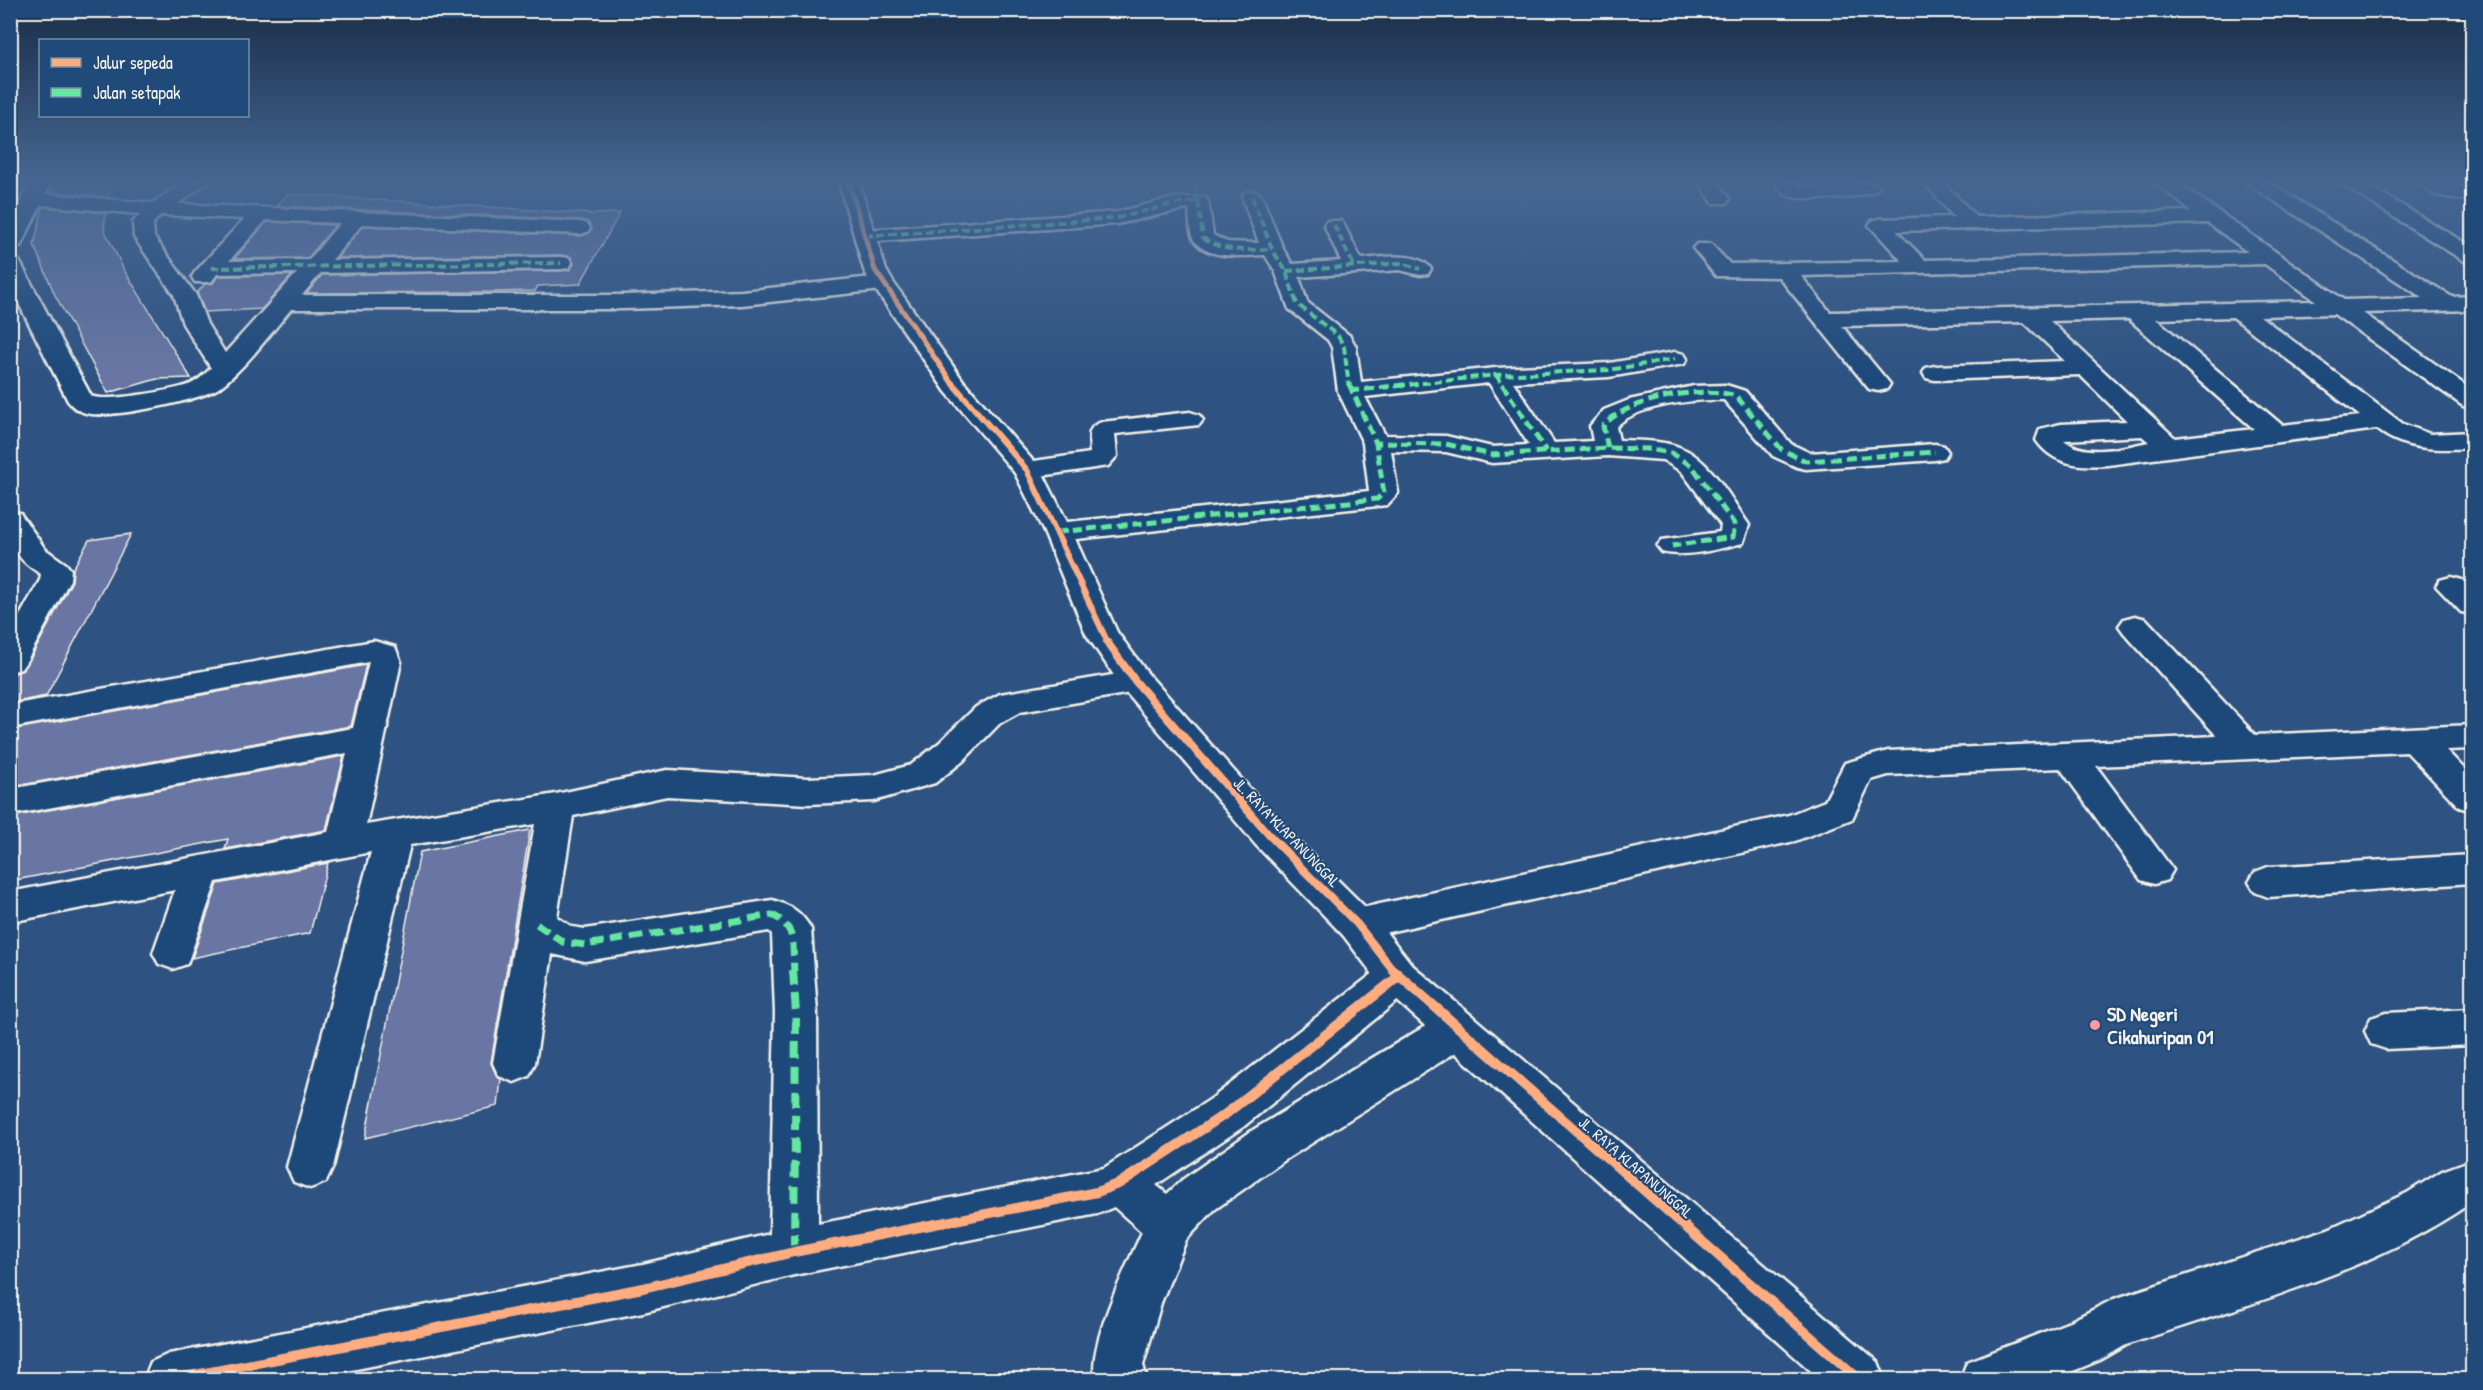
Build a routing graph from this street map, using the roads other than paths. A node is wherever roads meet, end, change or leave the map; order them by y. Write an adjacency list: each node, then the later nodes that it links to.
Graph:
1 (151, 248): 26 (street)
2 (229, 248): 21 (street)
3 (331, 248): 18 (street)
4 (570, 248): 16 (street)
5 (869, 248): 25 (street, JL. RAYA KLAPANUNGGAL)
6 (1220, 248): 13 (street)
7 (1345, 248): 19 (street)
8 (1704, 248): 23 (street)
9 (1901, 248): 20 (street)
10 (2253, 248): 15 (street)
11 (2359, 248): 29 (street)
12 (2458, 248): 14 (street)
13 (1272, 249): 24 (street)
14 (2472, 256)
15 (2267, 258): 20 (street); 31 (street)
16 (561, 263): 18 (street); 28 (street)
17 (10, 264): 38 (street)
18 (317, 265): 21 (street); 27 (street)
19 (1354, 266): 22 (street); 24 (street)
20 (1920, 267): 23 (street)
21 (211, 268): 26 (street)
22 (1420, 269)
23 (1785, 270): 36 (street)
24 (1286, 271): 43 (street)
25 (882, 283): 28 (street); 55 (street, JL. RAYA KLAPANUNGGAL)
26 (184, 295): 38 (street)
27 (286, 302): 28 (street); 38 (street)
28 (540, 302)
29 (2446, 303): 30 (street); 31 (street); 35 (street)
30 (2472, 303)
31 (2340, 306): 32 (street); 44 (street)
32 (2238, 310): 33 (street); 46 (street)
33 (2134, 312): 34 (street); 48 (street)
34 (2029, 314): 36 (street); 39 (street)
35 (2472, 318)
36 (1824, 319): 42 (street)
37 (1675, 359): 41 (street)
38 (223, 368)
39 (2084, 368): 40 (street); 47 (street)
40 (1935, 373)
41 (1496, 375): 43 (street); 53 (street)
42 (1878, 384)
43 (1350, 391): 50 (street)
44 (2472, 400)
45 (1190, 420): 55 (street)
46 (2380, 421): 48 (street); 49 (street)
47 (2146, 428): 51 (street); 51 (street)
48 (2276, 434): 51 (street)
49 (2472, 440)
50 (1376, 443): 53 (street); 57 (street)
51 (2169, 447)
52 (1608, 448): 53 (street); 54 (street); 58 (street)
53 (1546, 451)
54 (1935, 452)
55 (1027, 470): 57 (street, JL. RAYA KLAPANUNGGAL)
56 (10, 519): 59 (street)
57 (1058, 532): 63 (street, JL. RAYA KLAPANUNGGAL)
58 (1672, 546)
59 (44, 565): 60 (street); 62 (street)
60 (10, 570)
61 (2135, 626): 68 (street)
62 (15, 645)
63 (1136, 682): 72 (street); 81 (street, JL. RAYA KLAPANUNGGAL)
64 (10, 717): 65 (street)
65 (368, 737): 71 (street); 74 (street)
66 (2416, 740): 67 (street); 68 (street); 70 (street)
67 (2468, 742)
68 (2246, 747): 69 (street)
69 (2069, 755): 77 (street); 81 (street)
70 (2472, 798)
71 (10, 802)
72 (556, 807): 73 (street); 80 (street)
73 (394, 835): 74 (street); 88 (street)
74 (344, 843): 76 (street)
75 (2472, 869): 78 (street)
76 (201, 870): 79 (street); 82 (street)
77 (2154, 870)
78 (2268, 882)
79 (10, 907)
80 (537, 924): 87 (street); 92 (street)
81 (1357, 924): 83 (street, JL. RAYA KLAPANUNGGAL)
82 (173, 953)
83 (1398, 977): 85 (street, JL. RAYA KLAPANUNGGAL); 90 (street)
84 (2472, 1027): 86 (street)
85 (1457, 1029): 91 (street); 95 (street, JL. RAYA KLAPANUNGGAL)
86 (2386, 1031)
87 (514, 1063)
88 (310, 1167)
89 (2472, 1181): 96 (street)
90 (1120, 1183): 91 (street); 92 (street)
91 (1169, 1225): 93 (street)
92 (794, 1252): 94 (street)
93 (1116, 1375)
94 (169, 1380)
95 (1860, 1380)
96 (1985, 1380)

